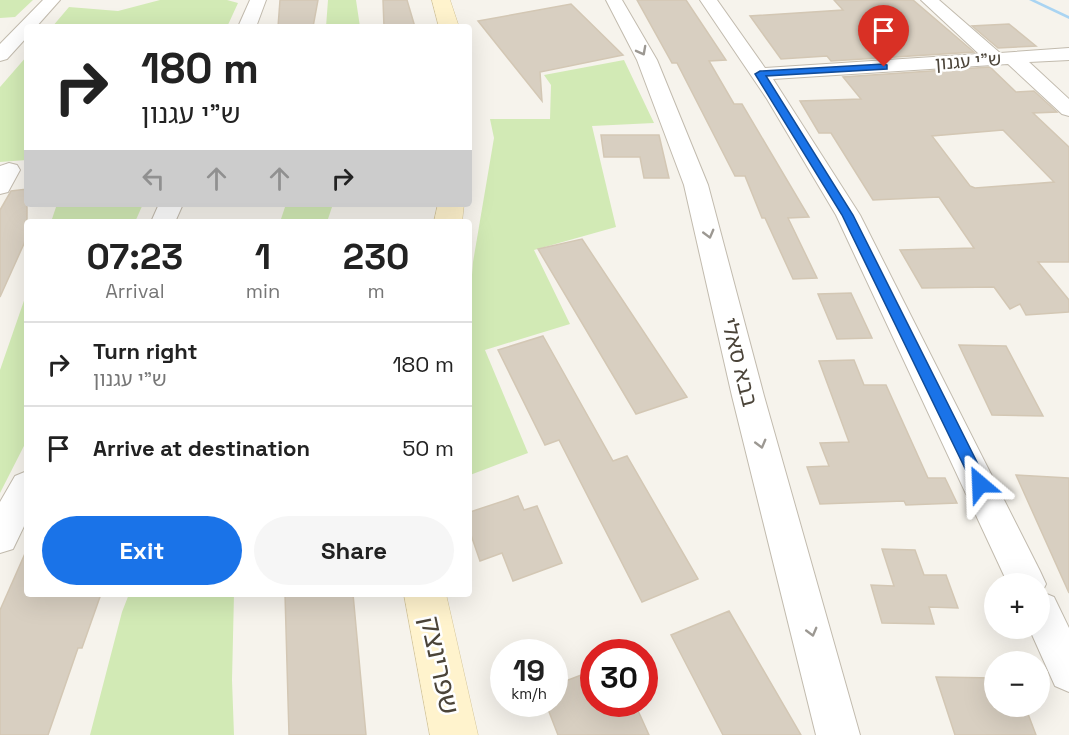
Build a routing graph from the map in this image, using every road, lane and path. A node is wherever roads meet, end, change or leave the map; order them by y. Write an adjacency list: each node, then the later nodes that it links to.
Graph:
1 (52, 0): 7 (street)
2 (258, 0): 8 (street)
3 (441, 0): 9 (street)
4 (614, 0): 23 (street, בבא סאלי, one-way to 23)
5 (708, 0): 14 (street)
6 (929, 0): 13 (street)
7 (29, 24)
8 (248, 24)
9 (448, 24)
10 (24, 30): 12 (street)
11 (1069, 54): 13 (street, ש"י עגנון)
12 (0, 55)
13 (1005, 59): 14 (street, ש"י עגנון); 15 (street)
14 (760, 74): 18 (street)
15 (1069, 110)
16 (24, 492): 17 (street)
17 (0, 537)
18 (1022, 573)
19 (426, 597): 22 (street, שפרינצק)
20 (1050, 631): 21 (street)
21 (1069, 672)
22 (454, 735)
23 (838, 735)

